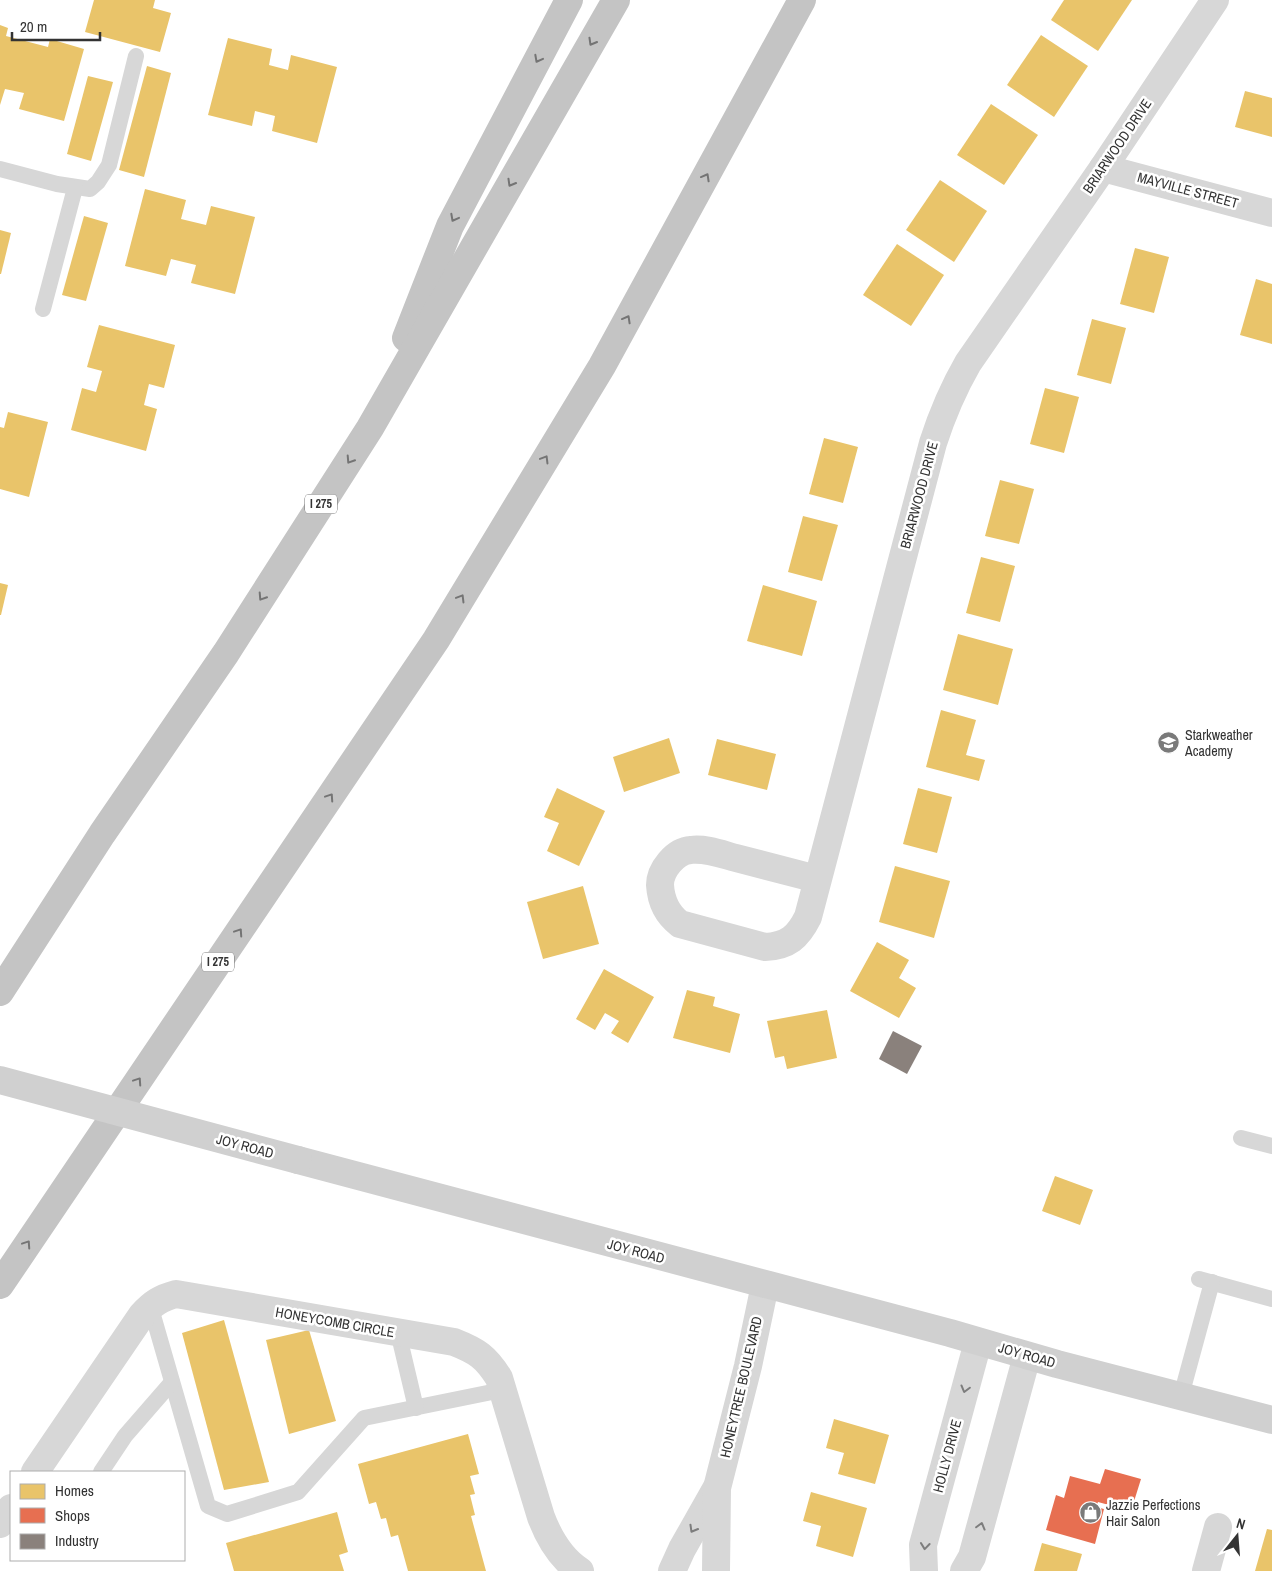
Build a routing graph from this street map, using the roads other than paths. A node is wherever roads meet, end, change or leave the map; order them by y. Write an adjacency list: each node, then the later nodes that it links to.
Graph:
1 (569, 0): 13 (highway, one-way to 13)
2 (616, 0): 13 (highway, I 275, one-way to 13)
3 (802, 0): 7 (highway, I 275)
4 (824, 0): 7 (highway)
5 (1215, 0): 8 (street, BRIARWOOD DRIVE)
6 (136, 56): 10 (lane)
7 (770, 59): 19 (highway, I 275, one-way to 7)
8 (1103, 168): 11 (street, MAYVILLE STREET); 14 (street, BRIARWOOD DRIVE)
9 (0, 169): 10 (lane)
10 (75, 188): 12 (lane)
11 (1272, 213)
12 (43, 310)
13 (370, 428): 15 (highway, I 275, one-way to 15)
14 (817, 879): 14 (street, BRIARWOOD DRIVE)
15 (0, 992)
16 (0, 1080): 20 (street, JOY ROAD, bridge)
17 (1241, 1138): 18 (lane)
18 (1272, 1146)
19 (0, 1284)
20 (765, 1285): 24 (street, JOY ROAD); 33 (street, HONEYTREE BOULEVARD)
21 (1272, 1298): 28 (lane)
22 (150, 1306): 23 (street, HONEYCOMB CIRCLE); 26 (lane); 31 (street, HONEYCOMB CIRCLE)
23 (398, 1332): 27 (street, HONEYCOMB CIRCLE); 29 (lane)
24 (978, 1342): 25 (street, JOY ROAD); 40 (street, HOLLY DRIVE, one-way to 40)
25 (1027, 1356): 28 (street, JOY ROAD); 41 (street, one-way to 25)
26 (172, 1382): 29 (lane); 32 (lane)
27 (502, 1390): 29 (lane); 37 (street, HONEYCOMB CIRCLE)
28 (1181, 1396): 30 (street, JOY ROAD)
29 (416, 1408)
30 (1272, 1420)
31 (36, 1471)
32 (102, 1471)
33 (716, 1488): 38 (street, HONEYTREE BOULEVARD, one-way to 38); 39 (street, HONEYTREE BOULEVARD)
34 (10, 1509): 35 (street)
35 (0, 1524)
36 (1218, 1527): 42 (street)
37 (580, 1571)
38 (672, 1571)
39 (716, 1571)
40 (924, 1571)
41 (964, 1571)
42 (1206, 1571)

